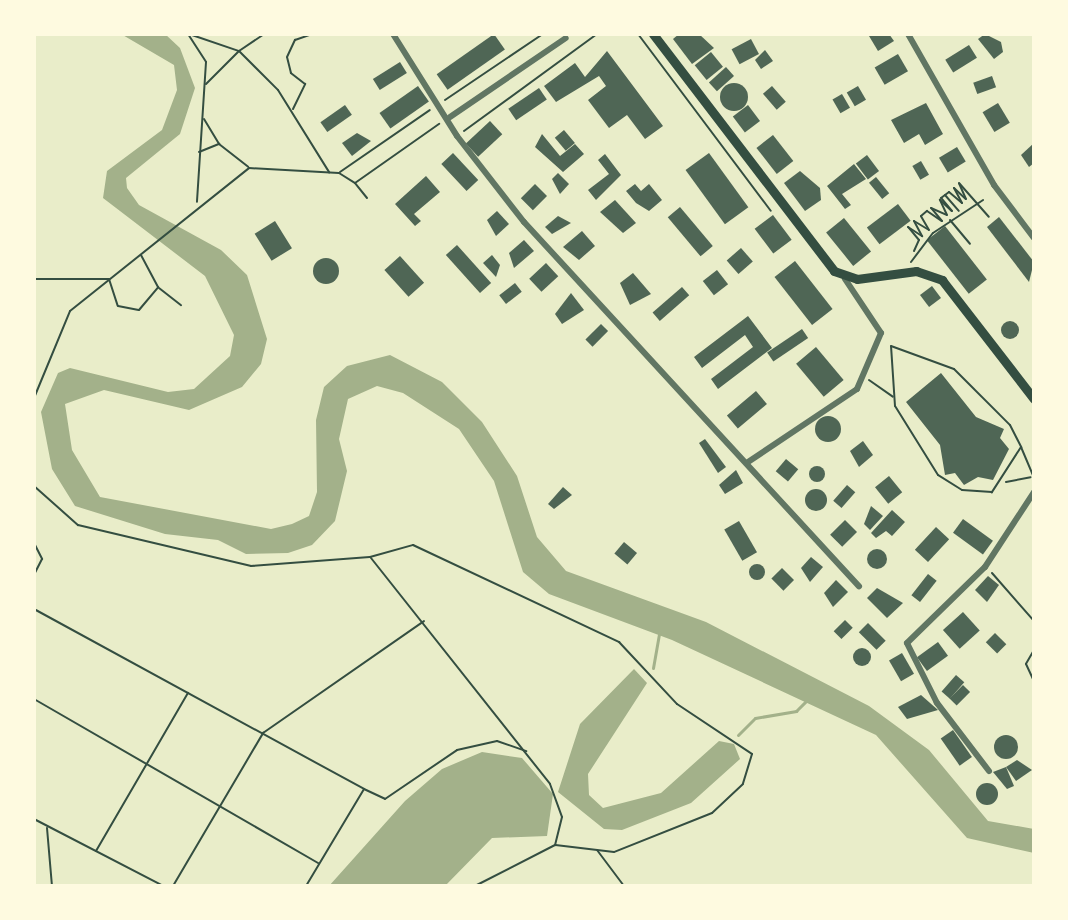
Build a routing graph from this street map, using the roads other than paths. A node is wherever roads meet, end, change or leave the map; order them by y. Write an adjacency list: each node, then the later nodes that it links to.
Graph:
1 (393, 34): 5 (street)
2 (653, 34): 7 (main road)
3 (908, 34): 6 (street)
4 (566, 38): 5 (street)
5 (450, 117): 9 (street)
6 (1034, 238)
7 (845, 279): 8 (main road); 9 (street)
8 (1034, 399)
9 (748, 462): 11 (street)
10 (1034, 492): 12 (street)
11 (859, 586)
12 (989, 771)

